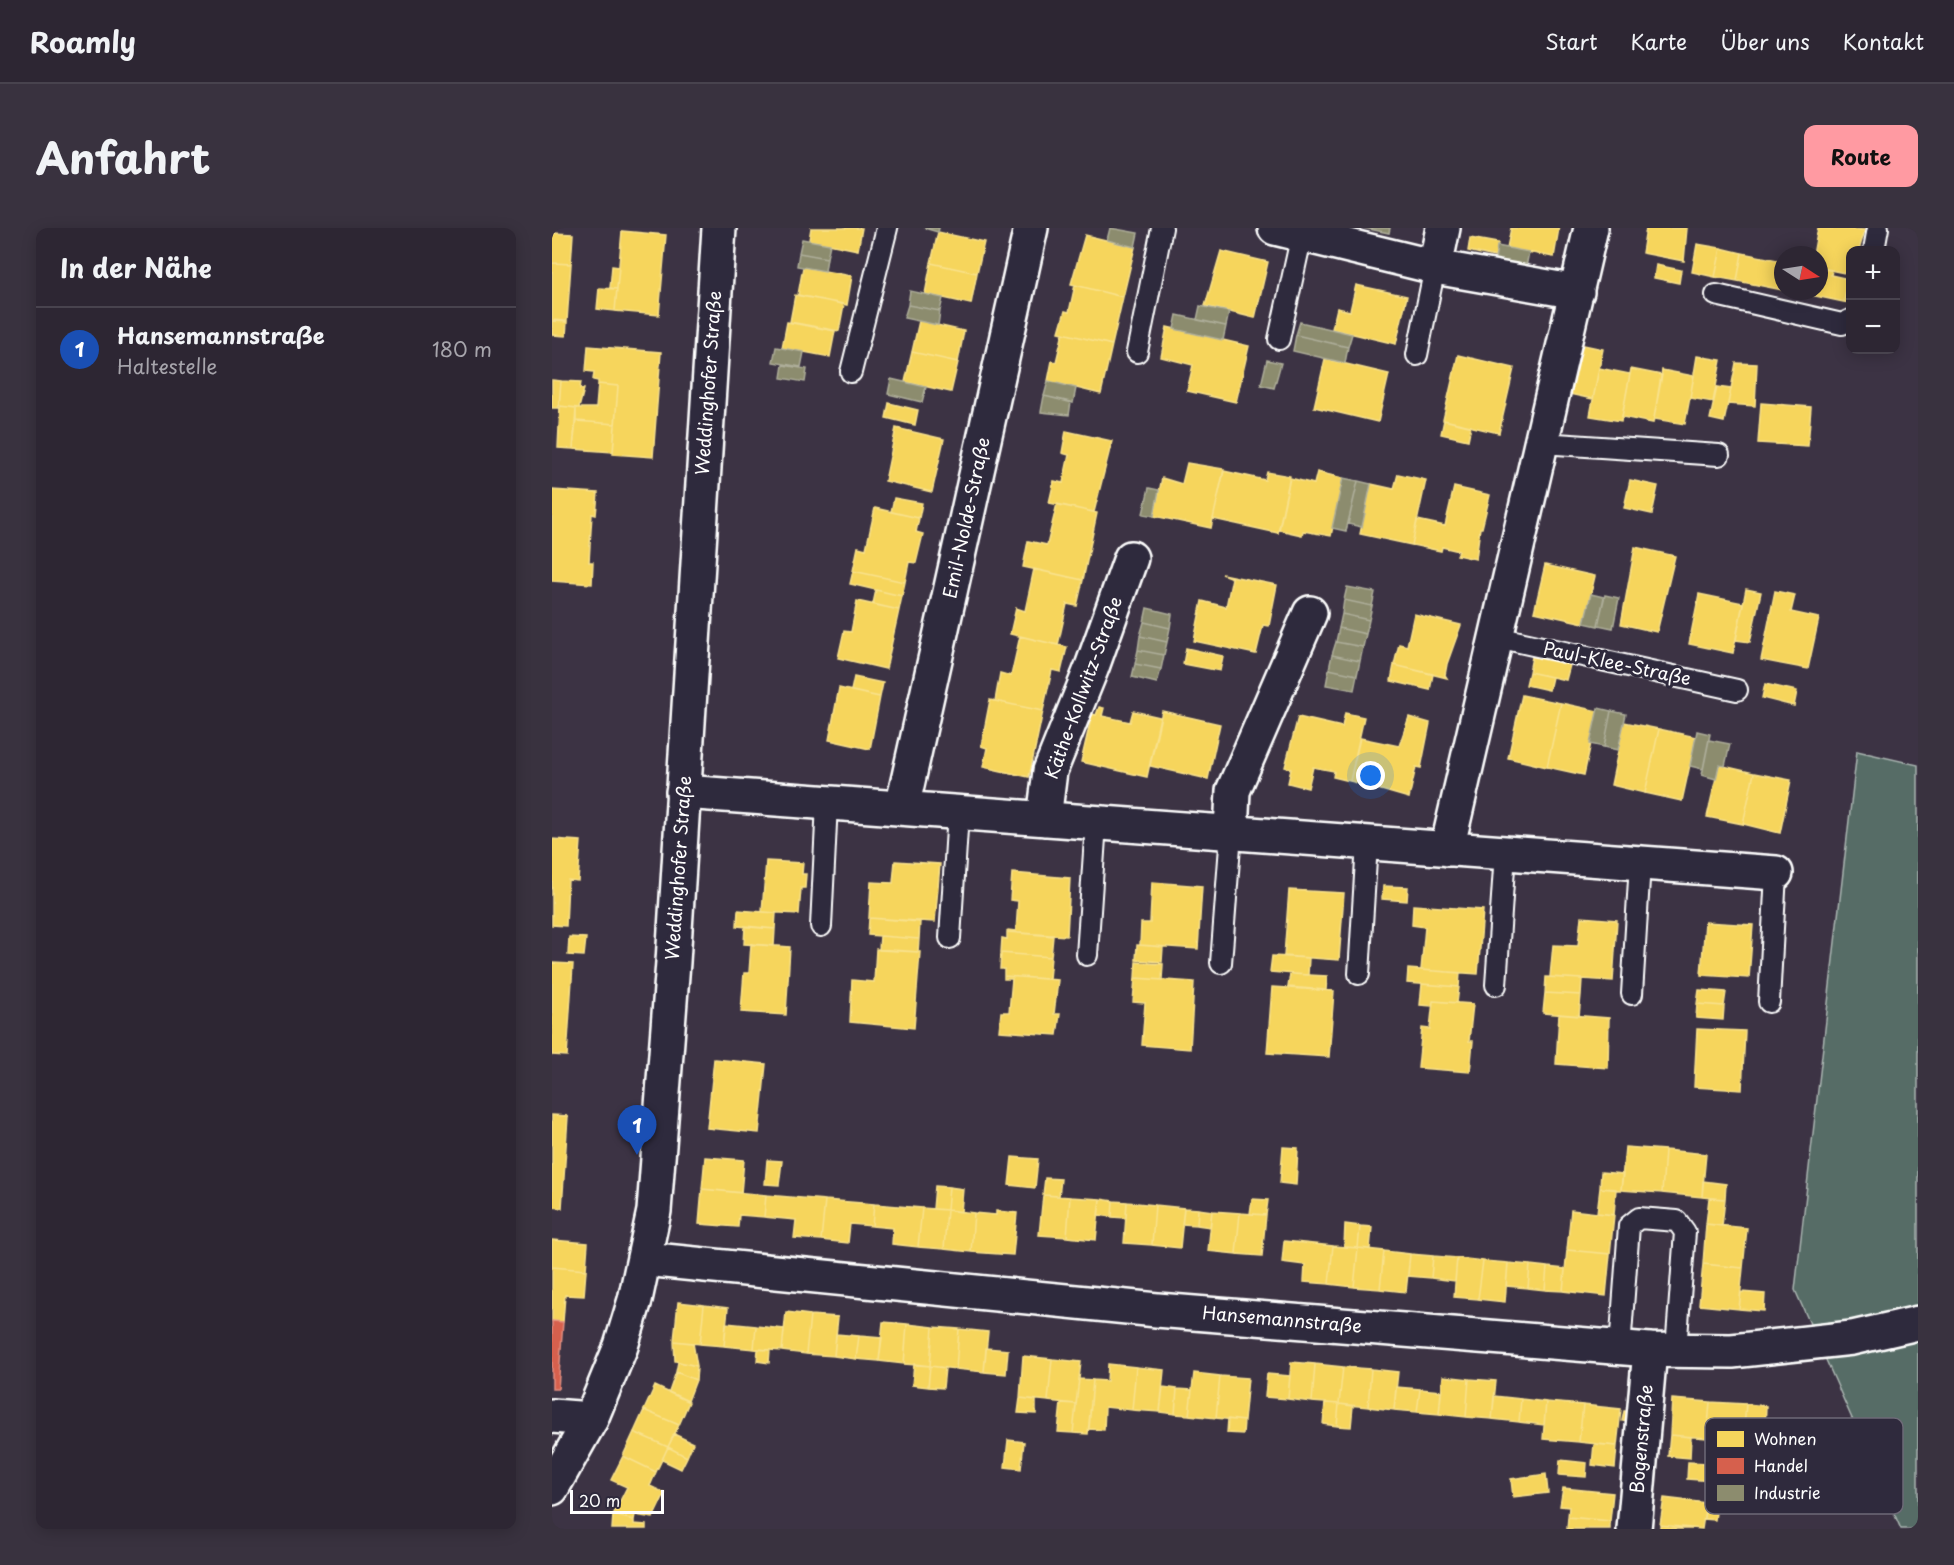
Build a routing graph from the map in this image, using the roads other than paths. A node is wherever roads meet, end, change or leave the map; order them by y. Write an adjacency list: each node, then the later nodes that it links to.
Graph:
1 (719, 228): 24 (street, Weddinghofer Straße)
2 (887, 228): 17 (lane)
3 (1031, 228): 26 (street, Emil-Nolde-Straße)
4 (1161, 228): 15 (lane)
5 (1443, 228): 10 (street)
6 (1591, 228): 11 (street)
7 (1878, 228): 9 (lane)
8 (1293, 230): 10 (street); 14 (lane)
9 (1875, 246)
10 (1435, 267): 11 (street); 16 (lane)
11 (1577, 292): 18 (street)
12 (1716, 295): 13 (lane)
13 (1846, 322)
14 (1279, 339)
15 (1137, 352)
16 (1417, 355)
17 (851, 372)
18 (1542, 443): 19 (lane); 22 (street)
19 (1719, 455)
20 (1131, 558): 28 (street, Käthe-Kollwitz-Straße)
21 (1310, 613): 30 (street)
22 (1497, 637): 23 (lane, Paul-Klee-Straße); 32 (street)
23 (1737, 690)
24 (683, 792): 25 (street); 44 (street, Weddinghofer Straße)
25 (827, 803): 26 (street); 36 (lane)
26 (902, 808): 27 (street)
27 (958, 813): 28 (street); 37 (lane)
28 (1044, 819): 29 (street)
29 (1096, 823): 30 (street); 38 (lane)
30 (1231, 833): 31 (street); 39 (lane)
31 (1367, 843): 32 (street); 40 (lane)
32 (1447, 849): 33 (street)
33 (1505, 853): 34 (street); 41 (lane)
34 (1640, 863): 35 (street); 42 (lane)
35 (1776, 873): 43 (lane)
36 (821, 926)
37 (950, 938)
38 (1087, 955)
39 (1221, 963)
40 (1359, 974)
41 (1496, 985)
42 (1632, 994)
43 (1769, 1002)
44 (645, 1259): 46 (street, Hansemannstraße); 48 (street, Weddinghofer Straße)
45 (1918, 1323): 46 (street, Hansemannstraße)
46 (1648, 1349): 46 (lane); 50 (street, Bogenstraße)
47 (552, 1416): 48 (street)
48 (591, 1419): 49 (street, Weddinghofer Straße)
49 (552, 1488)
50 (1634, 1529)

